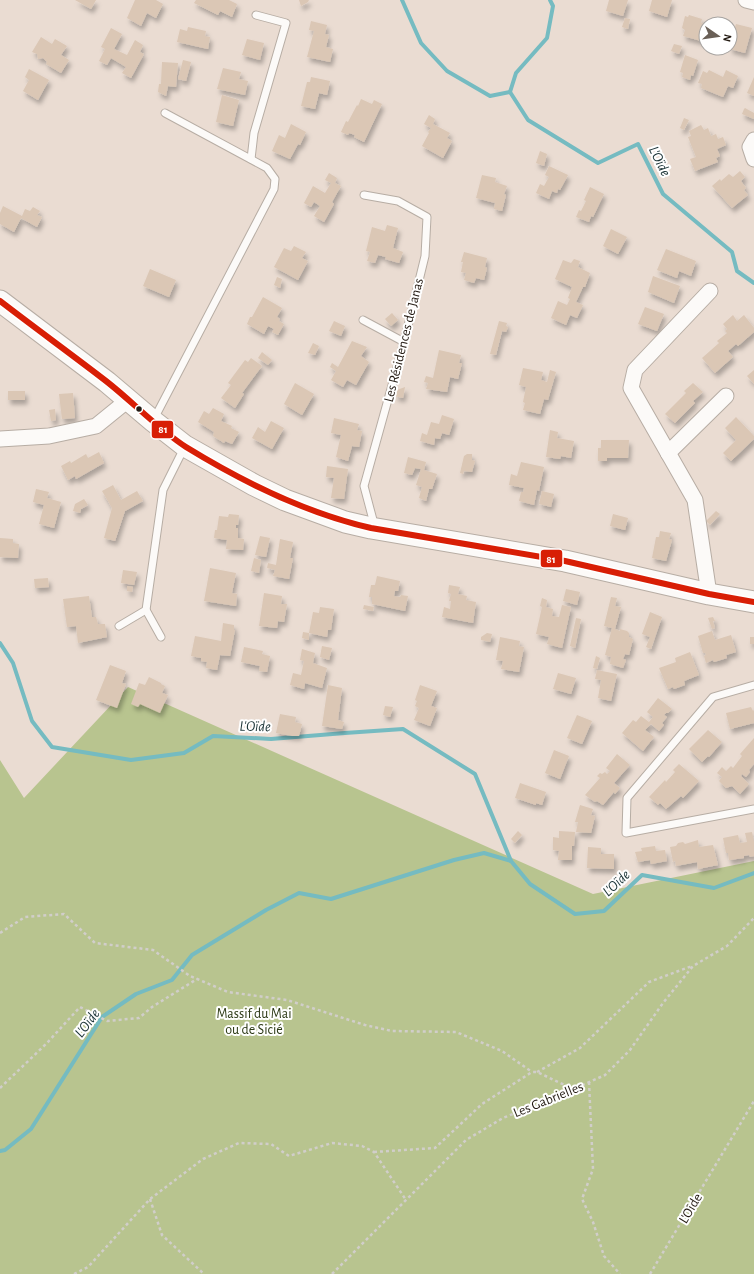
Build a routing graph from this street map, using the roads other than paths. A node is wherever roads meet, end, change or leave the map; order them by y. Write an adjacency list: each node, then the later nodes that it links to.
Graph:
1 (746, 0): 2 (street)
2 (754, 2)
3 (256, 15): 6 (lane)
4 (166, 113): 6 (lane)
5 (754, 140): 7 (street)
6 (251, 159): 15 (lane)
7 (754, 159)
8 (364, 195): 12 (lane, Les Résidences de Janas)
9 (710, 290): 18 (street)
10 (0, 301): 14 (street)
11 (363, 320): 12 (lane)
12 (404, 342): 19 (lane, Les Résidences de Janas)
13 (726, 396): 18 (street)
14 (128, 400): 15 (street); 16 (street)
15 (153, 421): 17 (street)
16 (0, 440)
17 (185, 446): 19 (street); 22 (lane)
18 (668, 453): 20 (street)
19 (371, 528): 20 (street)
20 (709, 594): 21 (street)
21 (754, 602)
22 (146, 610): 23 (lane); 24 (lane)
23 (119, 626)
24 (160, 637)
25 (754, 685): 26 (lane)
26 (754, 809)

